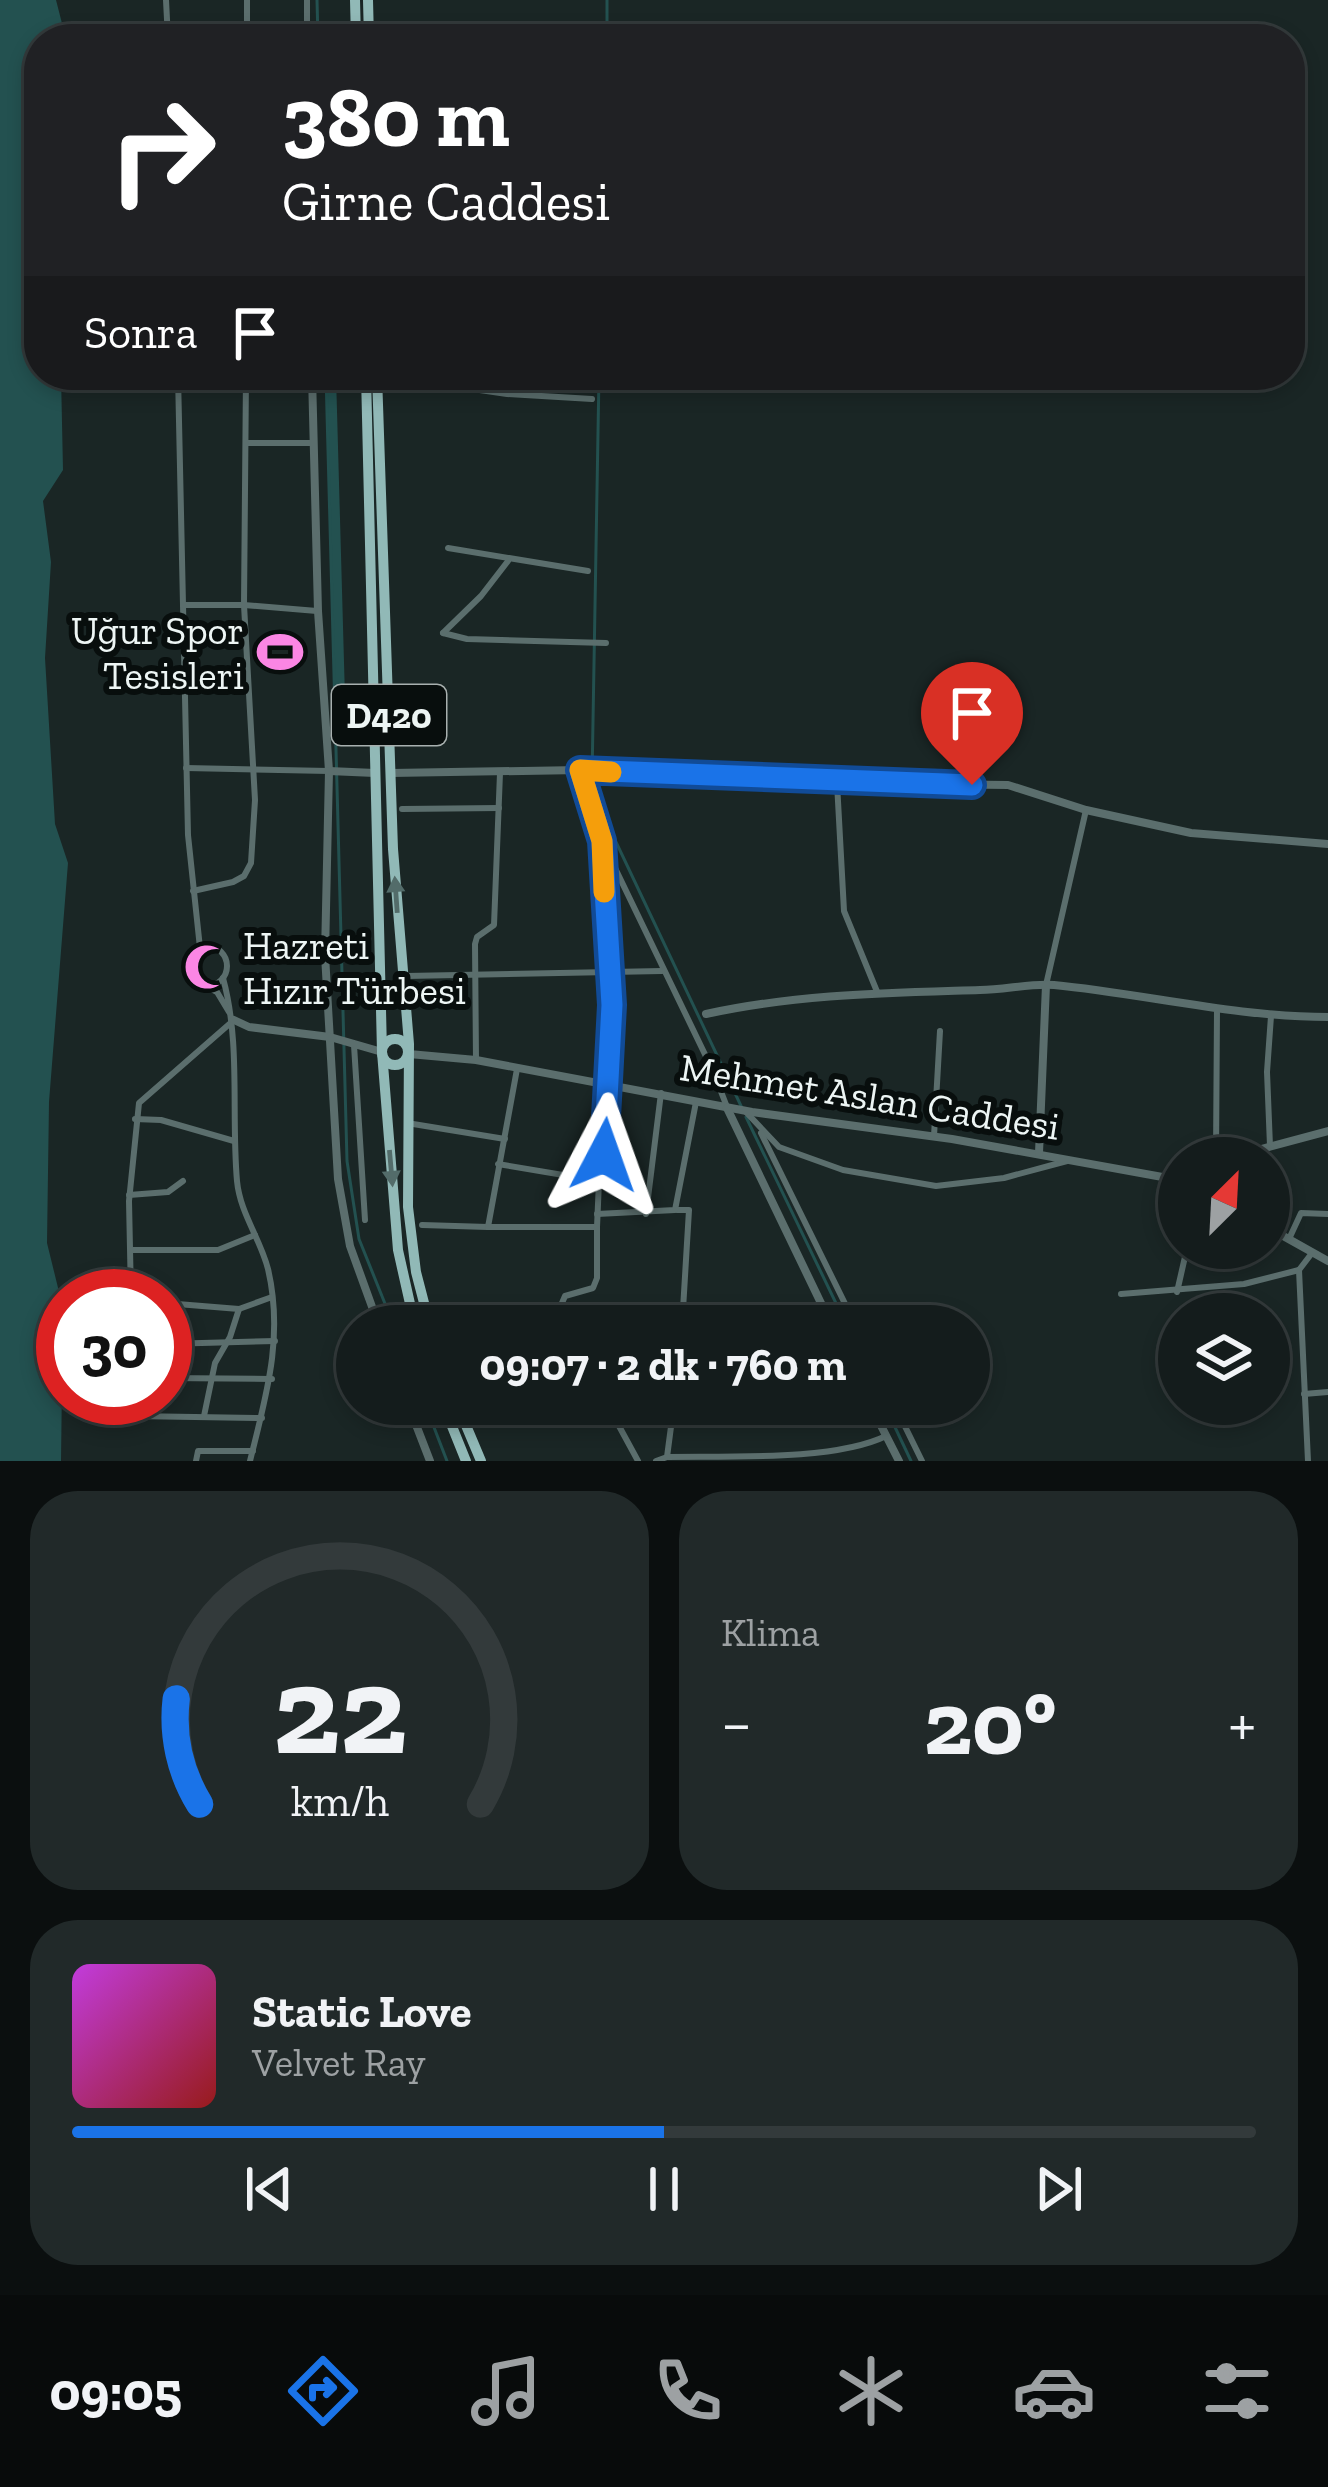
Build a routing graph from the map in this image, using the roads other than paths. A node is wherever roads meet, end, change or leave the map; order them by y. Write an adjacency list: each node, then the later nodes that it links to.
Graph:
1 (178, 390): 14 (street)
2 (246, 390): 8 (street)
3 (312, 390): 9 (street)
4 (366, 390): 21 (main road, D420)
5 (378, 390): 22 (main road, D420)
6 (480, 390): 7 (street)
7 (592, 399)
8 (247, 443): 9 (street); 13 (street)
9 (314, 443): 15 (street)
10 (448, 548): 11 (street)
11 (508, 560): 12 (street); 16 (street)
12 (587, 571)
13 (244, 604): 14 (street); 15 (street); 18 (street)
14 (183, 605): 17 (street)
15 (317, 611): 20 (street)
16 (606, 643)
17 (186, 768): 18 (street); 30 (street)
18 (253, 770): 20 (street); 30 (street)
19 (580, 770): 23 (street); 24 (street); 28 (street)
20 (329, 771): 21 (street); 46 (street)
21 (376, 772): 48 (main road, D420)
22 (391, 773): 23 (street); 34 (main road, D420, one-way to 22)
23 (500, 773): 25 (street)
24 (837, 783): 27 (street); 39 (street)
25 (499, 808): 26 (street); 35 (street)
26 (402, 809)
27 (1086, 810): 29 (street); 37 (street)
28 (602, 841): 32 (street); 33 (street)
29 (1328, 844)
30 (193, 891): 31 (street)
31 (200, 948): 36 (street); 38 (street)
32 (662, 971): 33 (street); 55 (street)
33 (608, 974): 35 (street); 52 (street)
34 (402, 976): 35 (street); 49 (main road, D420)
35 (475, 977): 50 (street)
36 (223, 978): 38 (street); 44 (street)
37 (1046, 985): 39 (street); 40 (street); 67 (street)
38 (206, 986): 44 (street)
39 (878, 994): 41 (street)
40 (1217, 1010): 42 (street); 62 (street)
41 (706, 1014)
42 (1270, 1016): 43 (street); 63 (street)
43 (1328, 1018)
44 (234, 1020): 46 (street); 57 (street); 65 (street)
45 (940, 1030): 61 (street)
46 (330, 1037): 47 (street); 95 (street)
47 (354, 1045): 48 (street); 78 (street)
48 (382, 1052): 49 (main road); 49 (main road); 96 (main road, D420, one-way to 96)
49 (409, 1054): 50 (street, Mehmet Aslan Caddesi); 58 (main road, D420)
50 (476, 1060): 51 (street, Mehmet Aslan Caddesi)
51 (517, 1069): 52 (street, Mehmet Aslan Caddesi); 64 (street)
52 (607, 1082): 53 (street, Mehmet Aslan Caddesi); 72 (street)
53 (661, 1093): 54 (street, Mehmet Aslan Caddesi); 76 (street)
54 (697, 1100): 55 (street, Mehmet Aslan Caddesi); 74 (street)
55 (727, 1107): 56 (street, Mehmet Aslan Caddesi); 100 (street)
56 (742, 1108): 59 (street); 61 (street, Mehmet Aslan Caddesi)
57 (135, 1119): 65 (street); 73 (street)
58 (407, 1123): 64 (street); 97 (main road, D420)
59 (757, 1124): 68 (street); 101 (street)
60 (1328, 1131): 66 (street)
61 (934, 1136): 67 (street, Mehmet Aslan Caddesi)
62 (1216, 1137)
63 (1270, 1137)
64 (505, 1139): 69 (street)
65 (234, 1141): 82 (street)
66 (1290, 1141)
67 (1039, 1153): 68 (street, Mehmet Aslan Caddesi)
68 (1076, 1159): 70 (street, Mehmet Aslan Caddesi)
69 (498, 1164): 72 (street); 80 (street)
70 (1158, 1176)
71 (183, 1181): 73 (street)
72 (599, 1181): 75 (street)
73 (129, 1195): 85 (street)
74 (675, 1210): 76 (street); 99 (street)
75 (597, 1214): 76 (street); 81 (street)
76 (646, 1214)
77 (1328, 1214): 83 (street)
78 (365, 1220)
79 (422, 1225): 80 (street)
80 (488, 1227): 81 (street)
81 (597, 1227): 98 (street)
82 (255, 1235): 85 (street); 93 (street)
83 (1290, 1238)
84 (1290, 1241): 86 (street)
85 (131, 1250): 88 (street)
86 (1312, 1253): 87 (street); 90 (street)
87 (1328, 1261)
88 (131, 1269)
89 (1182, 1269): 91 (street)
90 (1299, 1270): 91 (street); 110 (street)
91 (1177, 1292): 92 (street)
92 (1121, 1294)
93 (272, 1297): 102 (street); 103 (street)
94 (192, 1305): 102 (street)
95 (371, 1305)
96 (410, 1305)
97 (426, 1305)
98 (563, 1305)
99 (683, 1305)
100 (822, 1305)
101 (846, 1305)
102 (239, 1309): 105 (street)
103 (276, 1341): 105 (street); 108 (street)
104 (192, 1344): 105 (street)
105 (225, 1344): 107 (street)
106 (192, 1377): 107 (street)
107 (211, 1377): 108 (street); 112 (street)
108 (272, 1378): 113 (street)
109 (1328, 1392): 110 (street)
110 (1304, 1394): 132 (street)
111 (192, 1416): 112 (street)
112 (203, 1416): 113 (street)
113 (262, 1418): 122 (street)
114 (416, 1425): 125 (street)
115 (451, 1425): 126 (main road)
116 (466, 1425): 127 (main road)
117 (619, 1425): 128 (street)
118 (671, 1425): 123 (street)
119 (880, 1425): 121 (street)
120 (904, 1425): 131 (street)
121 (886, 1436): 123 (street); 130 (street)
122 (252, 1456): 124 (street)
123 (667, 1457): 129 (street)
124 (196, 1461)
125 (430, 1461)
126 (466, 1461)
127 (481, 1461)
128 (638, 1461)
129 (656, 1461)
130 (899, 1461)
131 (922, 1461)
132 (1308, 1461)

